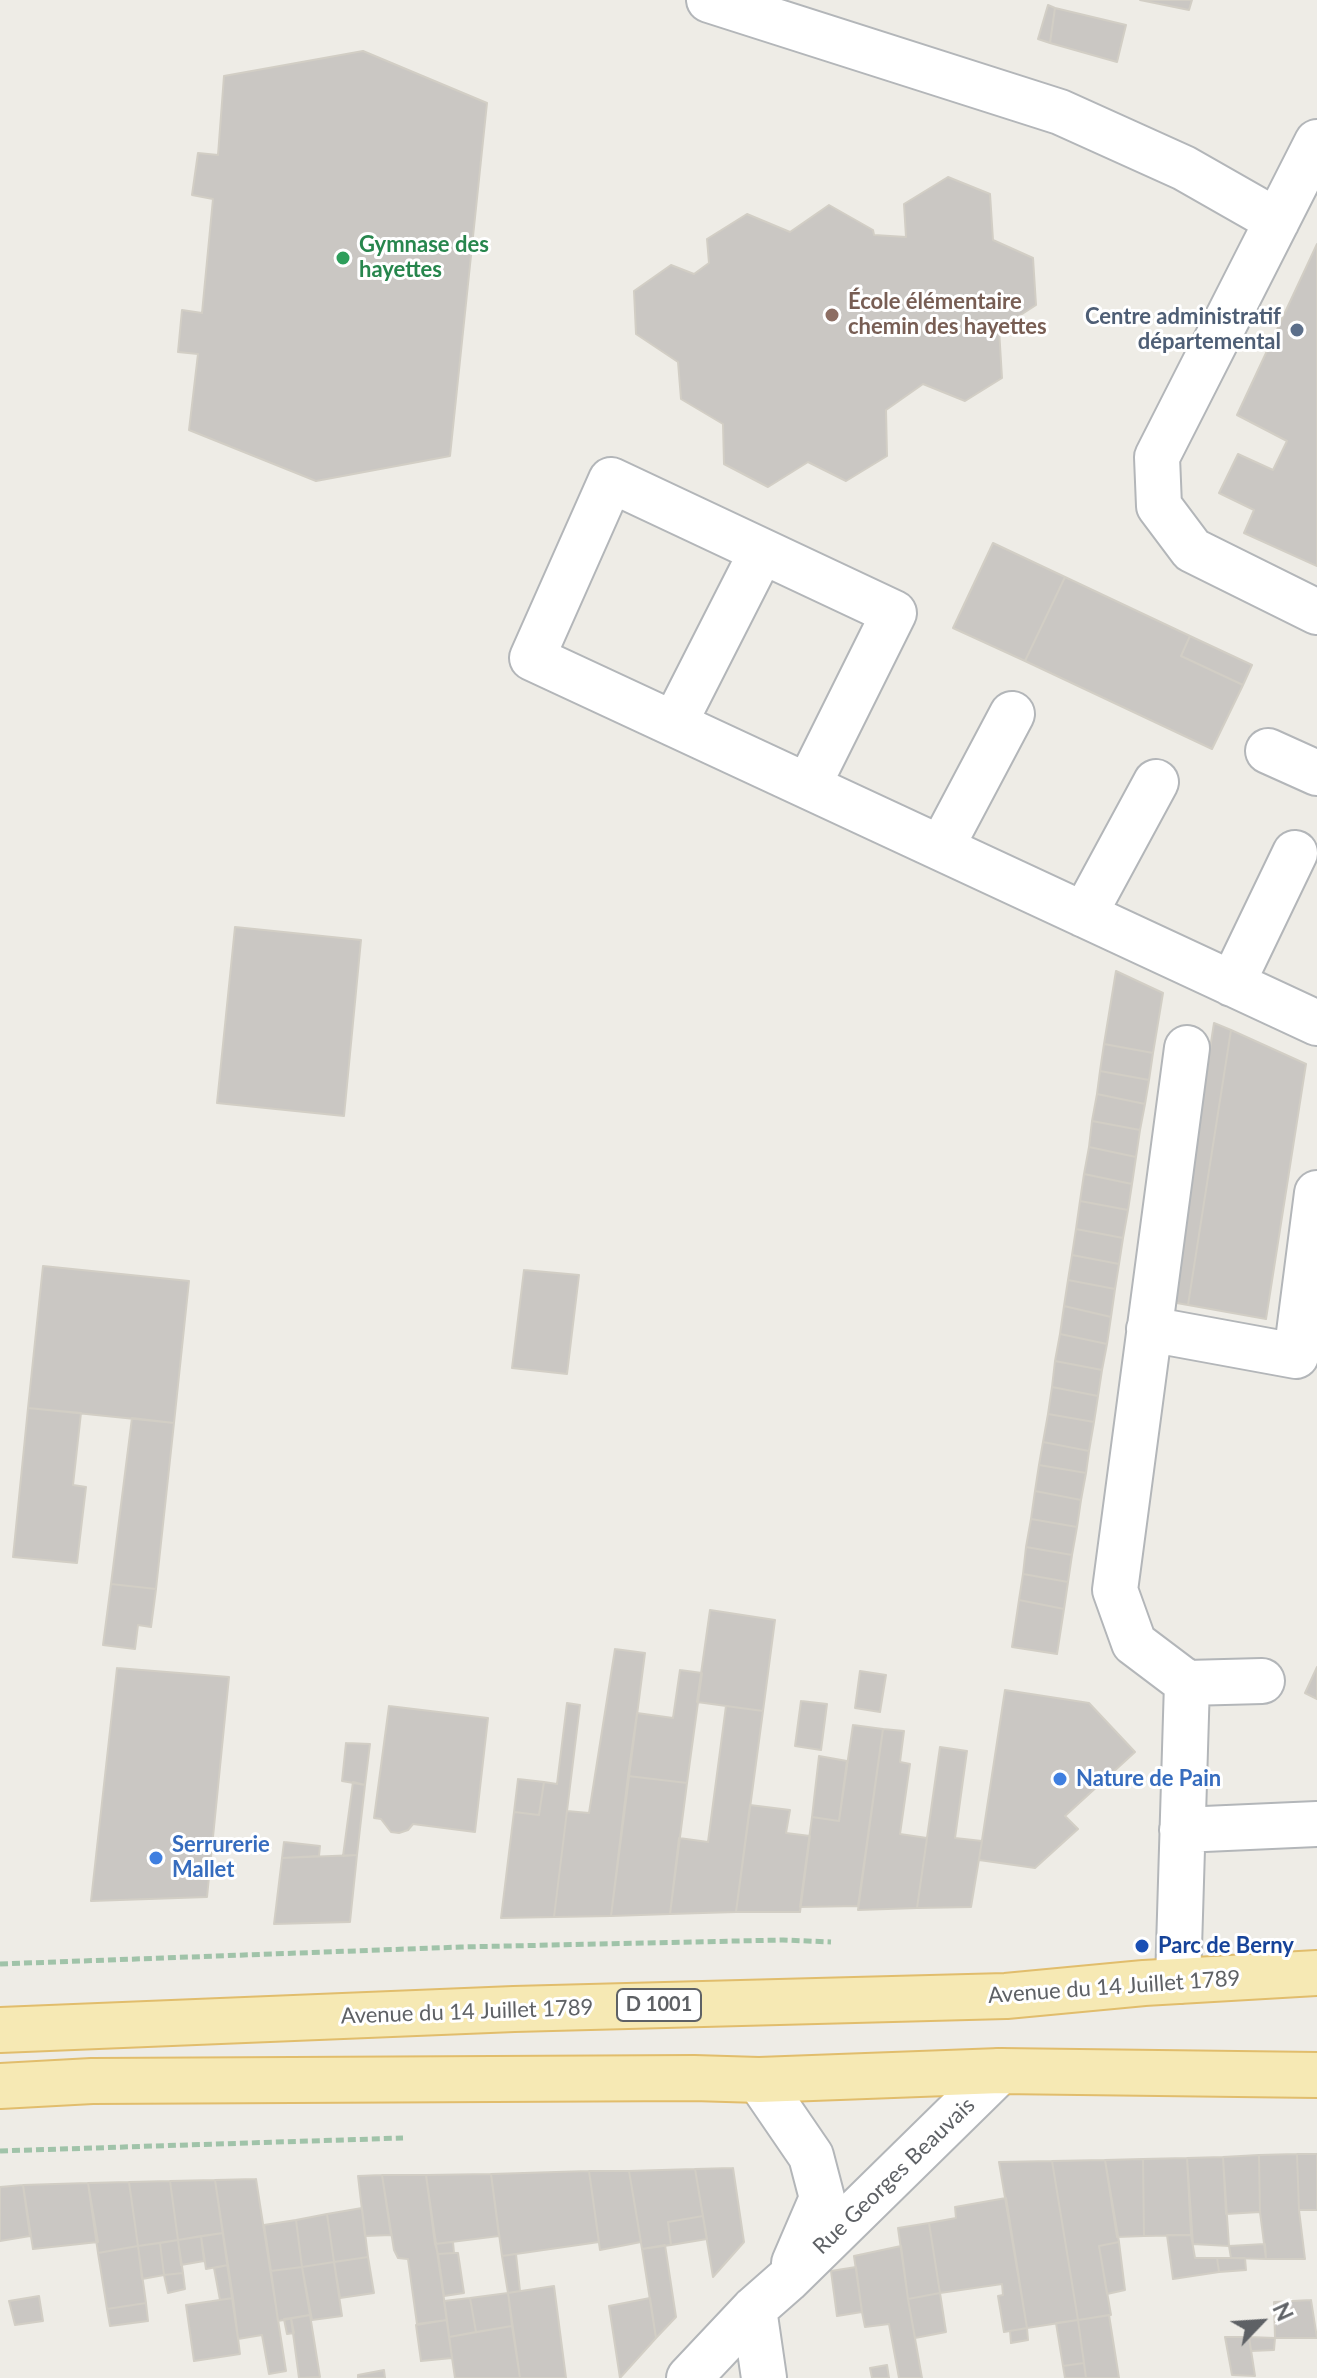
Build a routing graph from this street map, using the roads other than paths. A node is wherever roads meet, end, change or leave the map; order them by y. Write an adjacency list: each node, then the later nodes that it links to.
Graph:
1 (709, 0): 3 (street)
2 (1317, 142): 3 (street)
3 (1277, 221): 5 (street)
4 (762, 551): 7 (street); 7 (street); 11 (street)
5 (1317, 612)
6 (1012, 714): 12 (street)
7 (674, 724): 11 (street)
8 (1268, 751): 9 (street)
9 (1317, 773)
10 (1156, 782): 14 (street)
11 (808, 786): 12 (street)
12 (941, 848): 14 (street)
13 (1295, 853): 15 (street)
14 (1084, 915): 15 (street)
15 (1232, 984): 16 (street)
16 (1317, 1023)
17 (1187, 1048): 19 (street)
18 (1317, 1193): 19 (street)
19 (1149, 1329): 21 (street)
20 (1262, 1681): 21 (street)
21 (1187, 1683): 23 (street)
22 (1317, 1824): 23 (street)
23 (1182, 1830): 25 (street)
24 (1317, 1973): 25 (main road, Avenue du 14 Juillet 1789 / D 1001)
25 (1178, 1981): 26 (main road, Avenue du 14 Juillet 1789 / D 1001)
26 (0, 2030)
27 (1000, 2071): 28 (main road); 29 (main road); 31 (street, Rue Georges Beauvais)
28 (1317, 2075)
29 (759, 2080): 30 (main road); 31 (street, Rue Georges Beauvais)
30 (0, 2086)
31 (787, 2280): 32 (street, Rue Georges Beauvais)
32 (754, 2309): 33 (street, Rue Georges Beauvais); 34 (street)
33 (689, 2378)
34 (764, 2378)

